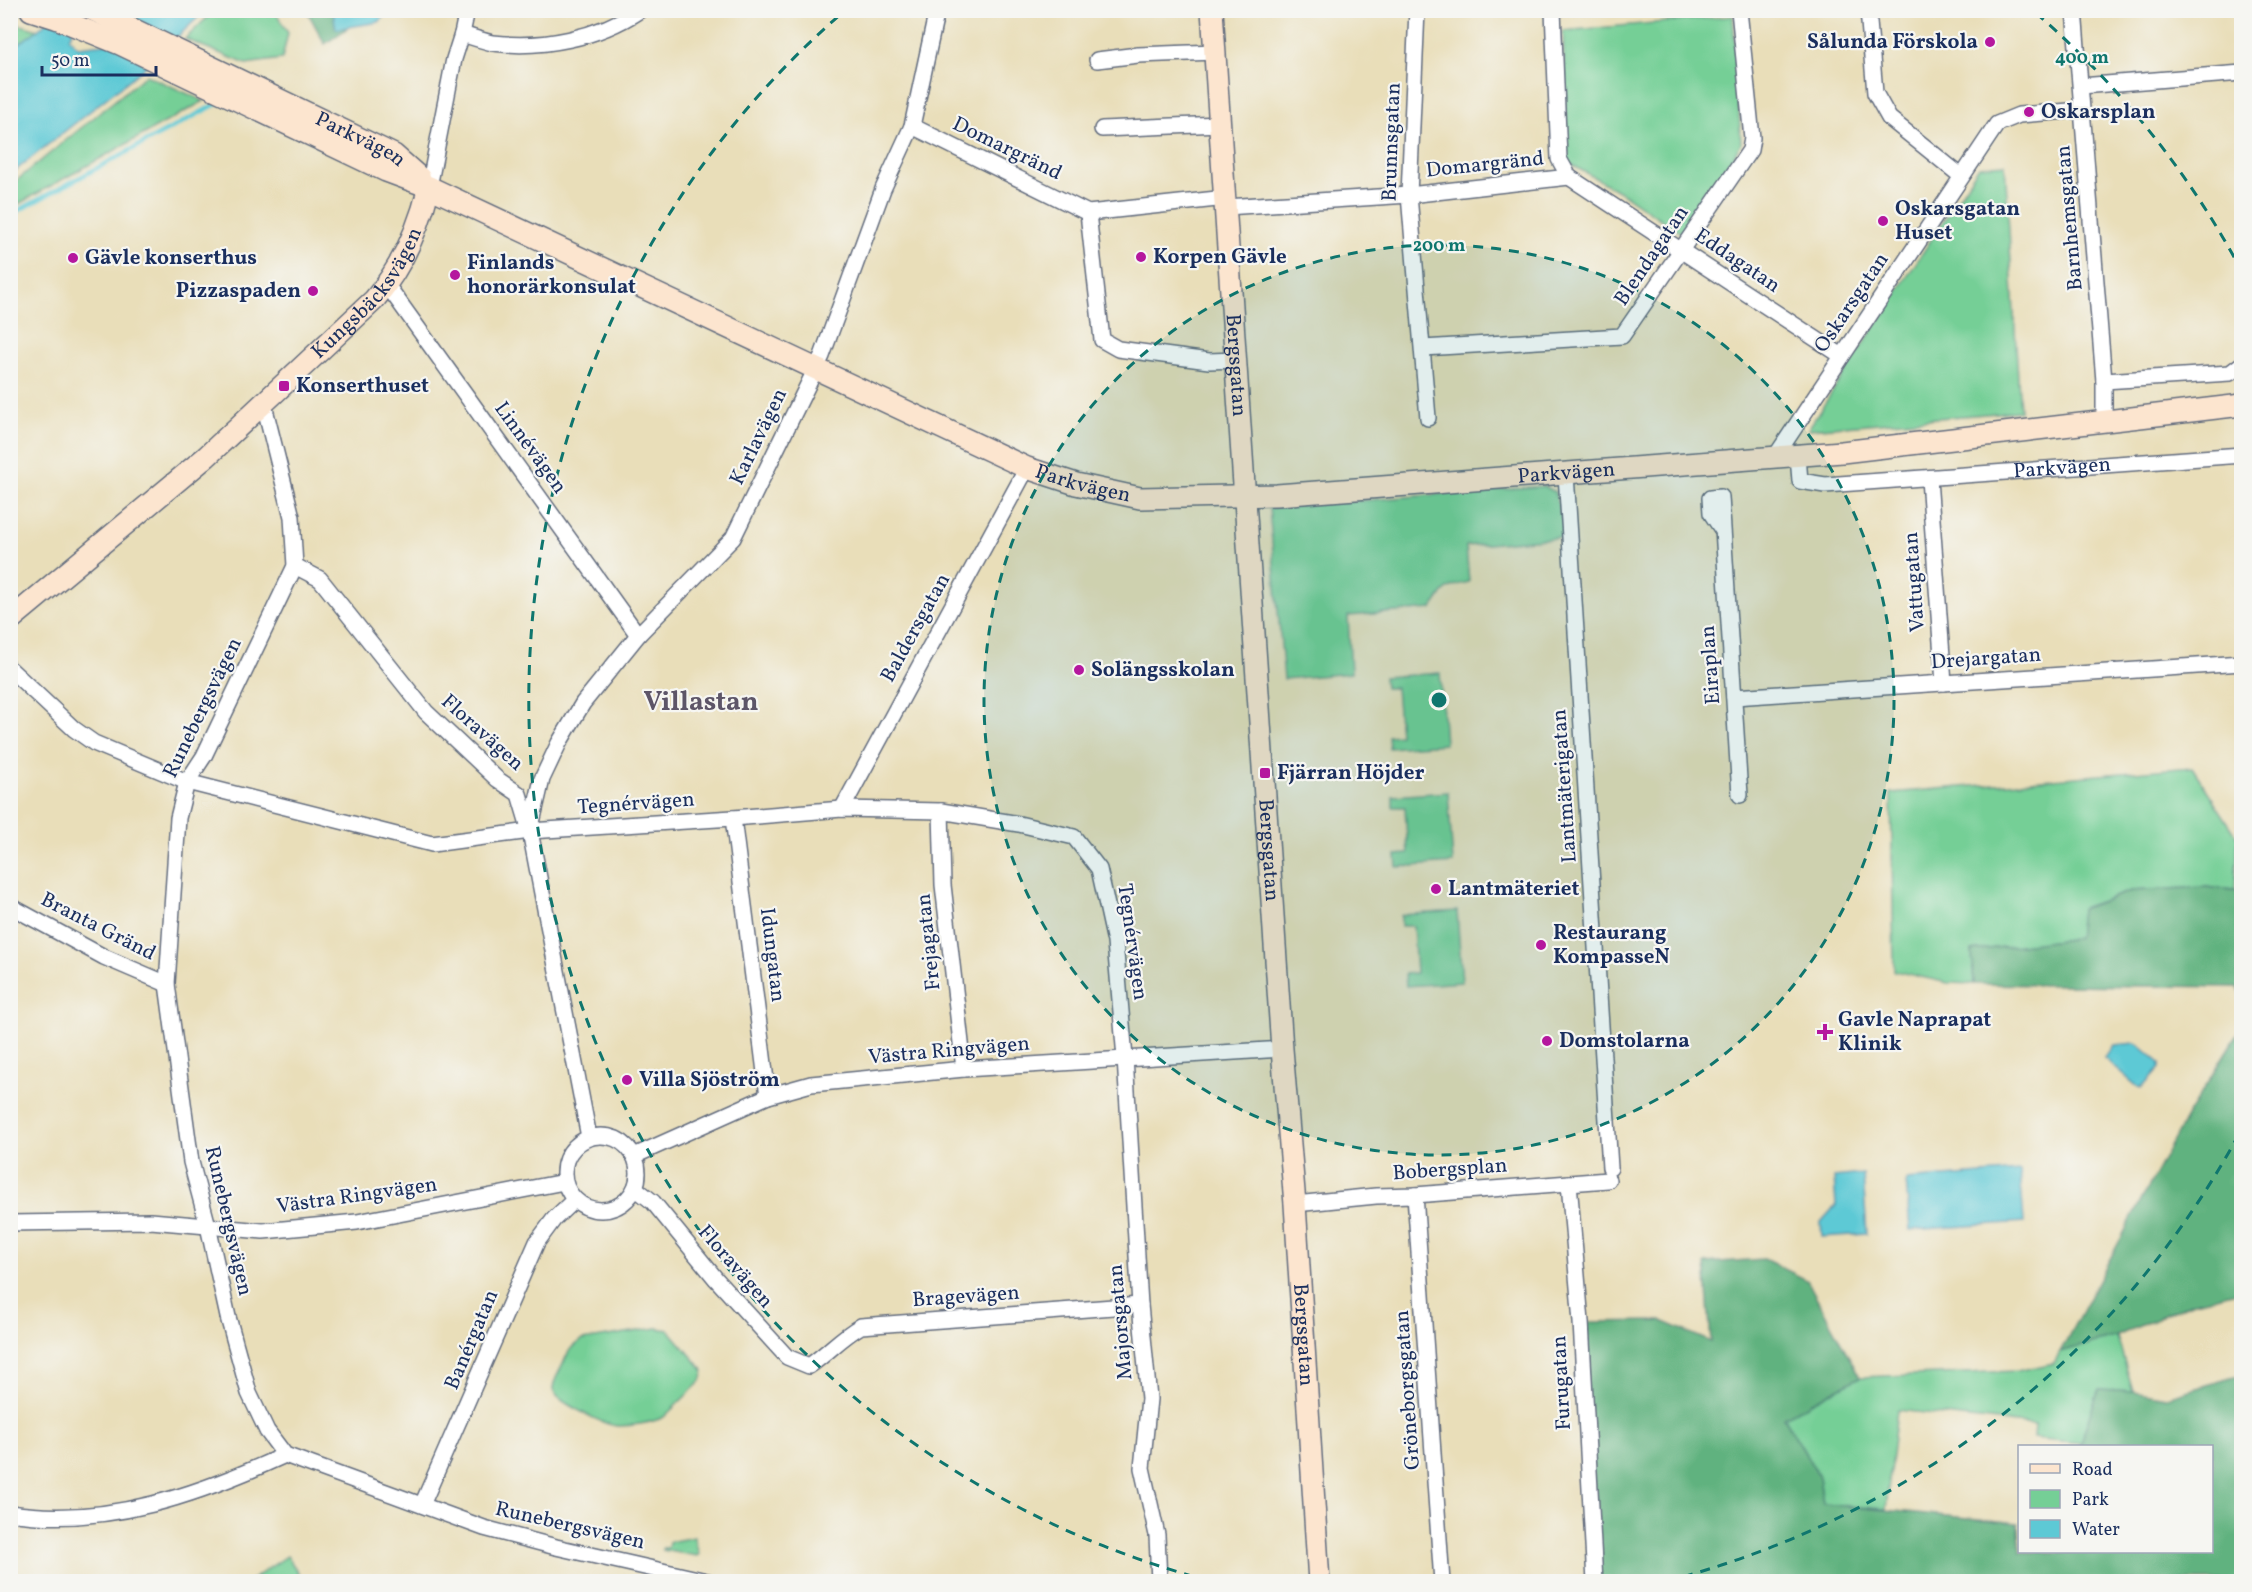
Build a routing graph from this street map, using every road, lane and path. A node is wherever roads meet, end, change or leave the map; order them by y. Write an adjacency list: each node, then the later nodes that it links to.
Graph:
1 (31, 10): 18 (main road)
2 (93, 10): 18 (main road)
3 (467, 10): 12 (street, Kungsbäcksvägen)
4 (640, 10): 12 (street)
5 (937, 10): 20 (street, Karlavägen)
6 (1212, 10): 13 (main road, Bergsgatan)
7 (1417, 10): 25 (street, Brunnsgatan)
8 (1553, 10): 23 (street)
9 (1739, 10): 28 (street, Blendagatan)
10 (1868, 10): 22 (street)
11 (2074, 10): 16 (street, Barnhemsgatan)
12 (462, 34): 24 (street, Kungsbäcksvägen)
13 (1215, 52): 14 (street); 19 (main road, Bergsgatan)
14 (1097, 60)
15 (2241, 73): 16 (street)
16 (2081, 86): 17 (street, Barnhemsgatan)
17 (2082, 110): 22 (street, Oskarsgatan); 35 (street, Barnhemsgatan)
18 (281, 111): 24 (main road, Parkvägen)
19 (1220, 124): 21 (street); 26 (main road, Bergsgatan)
20 (912, 126): 27 (street, Domargränd); 34 (street, Karlavägen)
21 (1102, 129)
22 (1961, 176): 31 (street, Oskarsgatan)
23 (1569, 177): 25 (street, Domargränd); 28 (street, Eddagatan)
24 (429, 187): 29 (main road, Kungsbäcksvägen); 34 (main road, Parkvägen)
25 (1409, 195): 26 (street, Domargränd); 30 (street, Brunnsgatan)
26 (1226, 203): 27 (street, Domargränd); 32 (main road, Bergsgatan)
27 (1088, 213): 32 (street)
28 (1682, 249): 30 (street, Blendagatan); 31 (street, Eddagatan)
29 (387, 285): 36 (main road, Kungsbäcksvägen); 50 (street, Linnévägen)
30 (1423, 348): 38 (street, Brunnsgatan)
31 (1842, 356): 42 (street, Oskarsgatan)
32 (1236, 360): 46 (main road, Bergsgatan)
33 (2241, 364): 35 (street)
34 (816, 369): 43 (main road, Parkvägen); 50 (street, Karlavägen)
35 (2104, 381): 39 (street, Barnhemsgatan)
36 (264, 405): 48 (street); 49 (main road, Kungsbäcksvägen)
37 (2241, 405): 39 (main road, Parkvägen)
38 (1428, 418)
39 (2104, 422): 41 (main road, Parkvägen)
40 (2241, 455): 45 (street, Parkvägen)
41 (1798, 456): 42 (main road, Parkvägen); 45 (street, Parkvägen)
42 (1775, 457): 44 (main road, Parkvägen)
43 (1027, 468): 46 (main road, Parkvägen); 57 (street, Baldersgatan)
44 (1566, 474): 46 (main road, Parkvägen); 69 (street, Lantmäterigatan)
45 (1929, 479): 53 (street, Vattugatan)
46 (1246, 496): 63 (main road, Bergsgatan)
47 (1723, 531): 54 (street, Eiraplan)
48 (295, 566): 55 (street, Runebergsvägen); 60 (street, Floravägen)
49 (10, 620)
50 (638, 635): 60 (street, Karlavägen)
51 (2241, 663): 53 (street, Drejargatan)
52 (10, 669): 55 (street, Tegnérvägen)
53 (1944, 683): 54 (street, Drejargatan)
54 (1734, 697): 56 (street, Eiraplan)
55 (187, 782): 60 (street, Tegnérvägen); 62 (street, Runebergsvägen)
56 (1740, 795)
57 (842, 809): 58 (street, Tegnérvägen); 59 (street, Tegnérvägen)
58 (941, 811): 64 (street, Tegnérvägen); 65 (street, Frejagatan)
59 (734, 818): 60 (street, Tegnérvägen); 66 (street, Idungatan)
60 (531, 831): 67 (street, Floravägen)
61 (10, 906): 62 (street, Branta Gränd)
62 (167, 984): 77 (street, Runebergsvägen)
63 (1282, 1049): 64 (street, Västra Ringvägen); 75 (main road, Bergsgatan)
64 (1125, 1058): 65 (street, Västra Ringvägen); 78 (street, Majorsgatan)
65 (964, 1069): 66 (street, Västra Ringvägen)
66 (768, 1096): 68 (street, Västra Ringvägen)
67 (589, 1137): 68 (street); 70 (street)
68 (634, 1156): 72 (street)
69 (1609, 1174): 71 (street, Bobergsplan)
70 (564, 1182): 74 (street); 77 (street, Västra Ringvägen)
71 (1569, 1183): 73 (street, Bobergsplan); 88 (street, Furugatan)
72 (635, 1188): 74 (street); 79 (street, Floravägen)
73 (1415, 1195): 75 (street, Bobergsplan); 87 (street, Gröneborgsgatan)
74 (574, 1200): 81 (street, Banérgatan)
75 (1295, 1204): 86 (main road, Bergsgatan)
76 (10, 1223): 77 (street, Västra Ringvägen)
77 (208, 1226): 80 (street, Runebergsvägen)
78 (1140, 1305): 79 (street, Bragevägen); 85 (street, Majorsgatan)
79 (809, 1366)
80 (285, 1455): 81 (street, Runebergsvägen); 82 (street)
81 (422, 1505): 83 (street, Runebergsvägen)
82 (10, 1513)
83 (659, 1575): 84 (street, Runebergsvägen)
84 (711, 1581)
85 (1159, 1581)
86 (1318, 1581)
87 (1442, 1581)
88 (1595, 1581)

